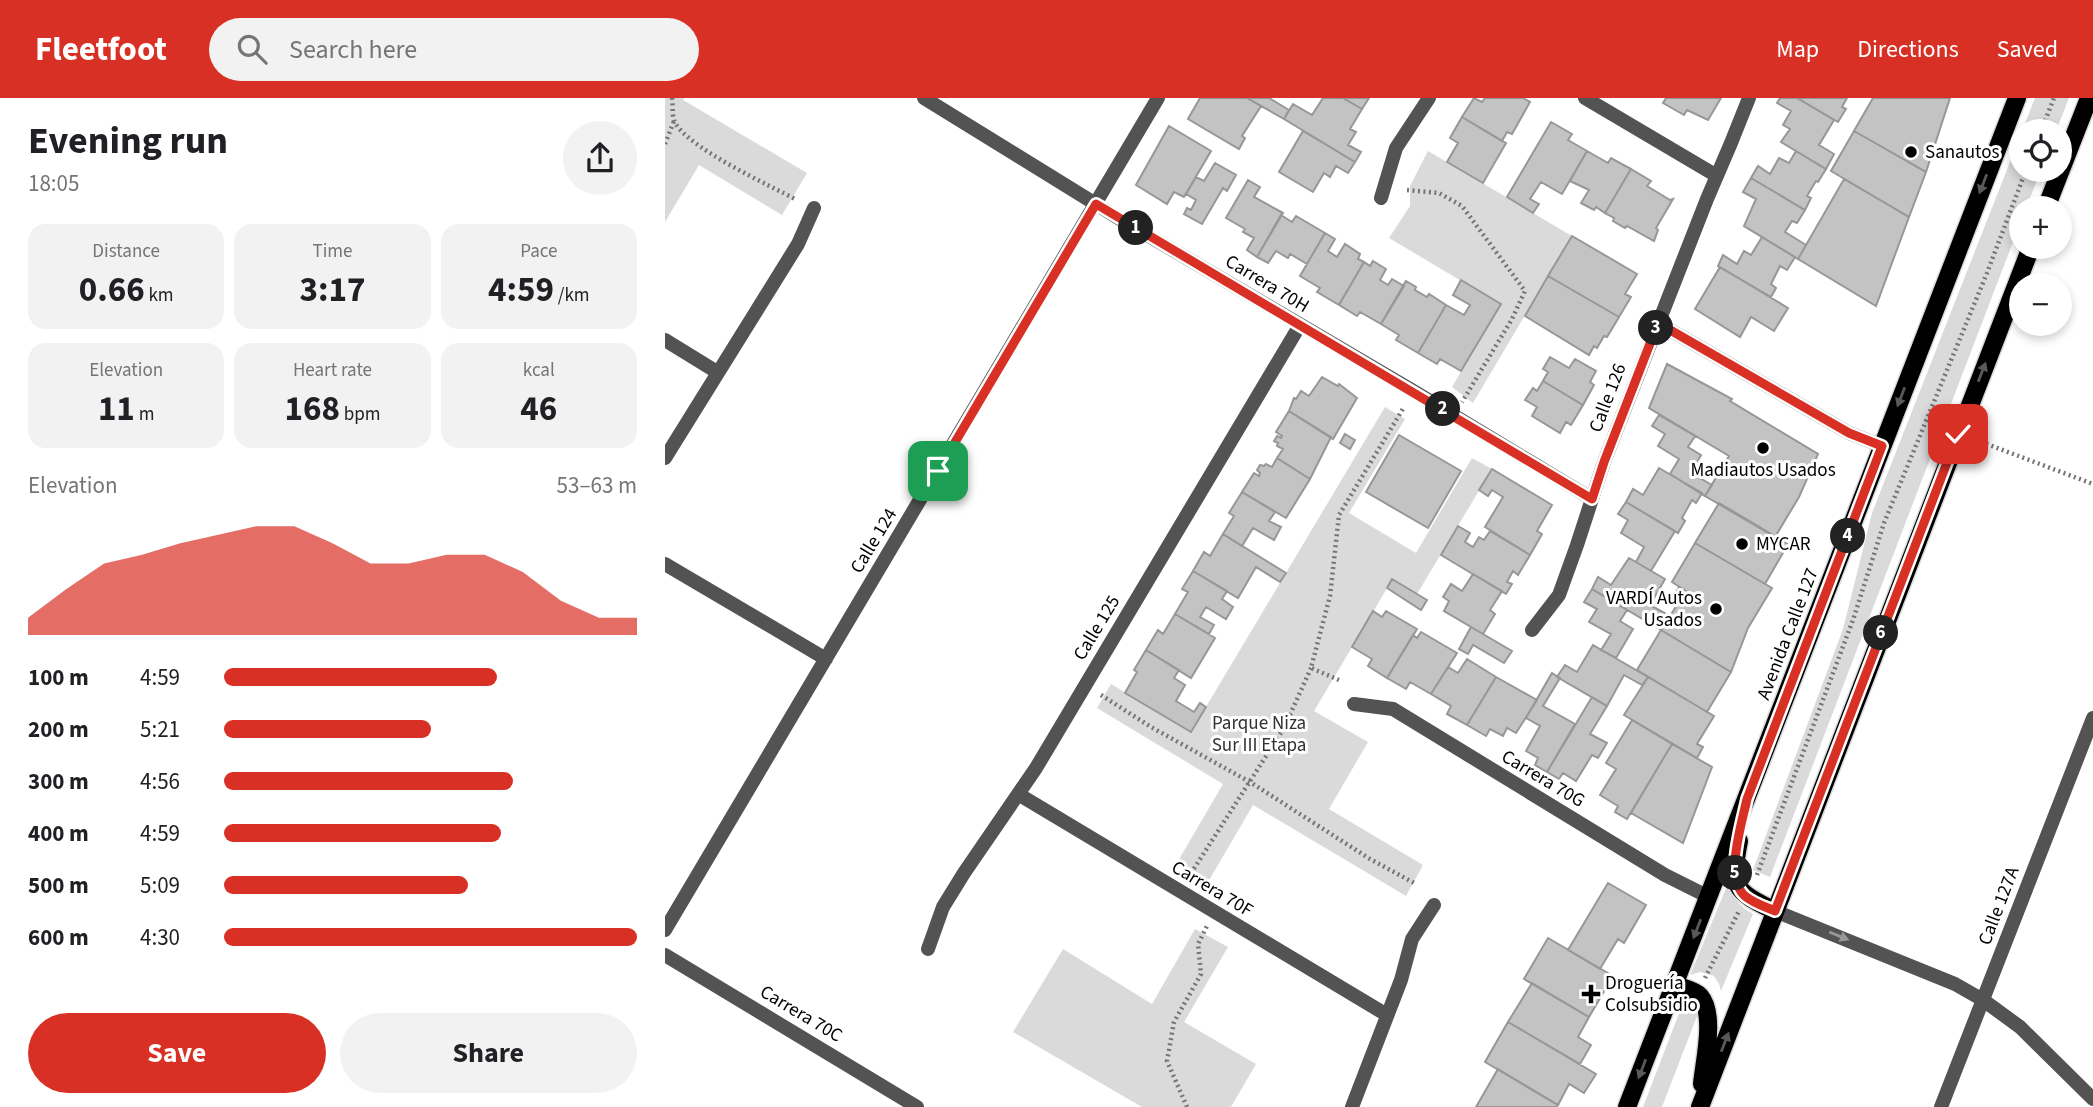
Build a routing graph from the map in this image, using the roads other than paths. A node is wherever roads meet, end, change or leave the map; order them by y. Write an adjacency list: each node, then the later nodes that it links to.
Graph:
1 (924, 98): 11 (street, Carrera 70H)
2 (1158, 98): 11 (street, Calle 124)
3 (1429, 98): 10 (street)
4 (1585, 98): 8 (street)
5 (1749, 98): 8 (street, Calle 126)
6 (2017, 98): 18 (main road, Avenida Calle 127, one-way to 18)
7 (2089, 98): 9 (main road)
8 (1717, 176): 14 (street, Calle 126)
9 (2051, 196)
10 (1381, 198)
11 (1096, 204): 15 (street, Carrera 70H); 23 (street, Calle 124)
12 (814, 208): 17 (street)
13 (2026, 259): 31 (main road, one-way to 13)
14 (1658, 323): 18 (street); 20 (street, Calle 126)
15 (1300, 325): 20 (street, Carrera 70H); 27 (street, Calle 125)
16 (665, 341): 17 (street)
17 (717, 372): 19 (street)
18 (1882, 446): 28 (main road, Avenida Calle 127)
19 (665, 458)
20 (1592, 499): 22 (street, Calle 126)
21 (665, 564): 23 (street)
22 (1532, 630)
23 (826, 659): 32 (street, Calle 124)
24 (1355, 704): 29 (street, Carrera 70G)
25 (2093, 718): 26 (street, Calle 127A)
26 (2090, 735): 36 (street, Calle 127A)
27 (1018, 794): 33 (street, Calle 125); 37 (street, Carrera 70F)
28 (1747, 799): 29 (main road, Avenida Calle 127); 31 (main road)
29 (1709, 897): 35 (main road, Avenida Calle 127, one-way to 35)
30 (1434, 905): 37 (street)
31 (1775, 911): 36 (street, one-way to 36); 39 (main road, one-way to 31)
32 (665, 930)
33 (928, 949)
34 (665, 955): 40 (street, Carrera 70C)
35 (1675, 985): 39 (main road); 42 (main road, Avenida Calle 127, one-way to 42)
36 (1983, 1000): 38 (street); 43 (street, Calle 127A)
37 (1387, 1015): 41 (street)
38 (2093, 1099)
39 (1700, 1106)
40 (916, 1107)
41 (1352, 1107)
42 (1627, 1107)
43 (1941, 1107)

